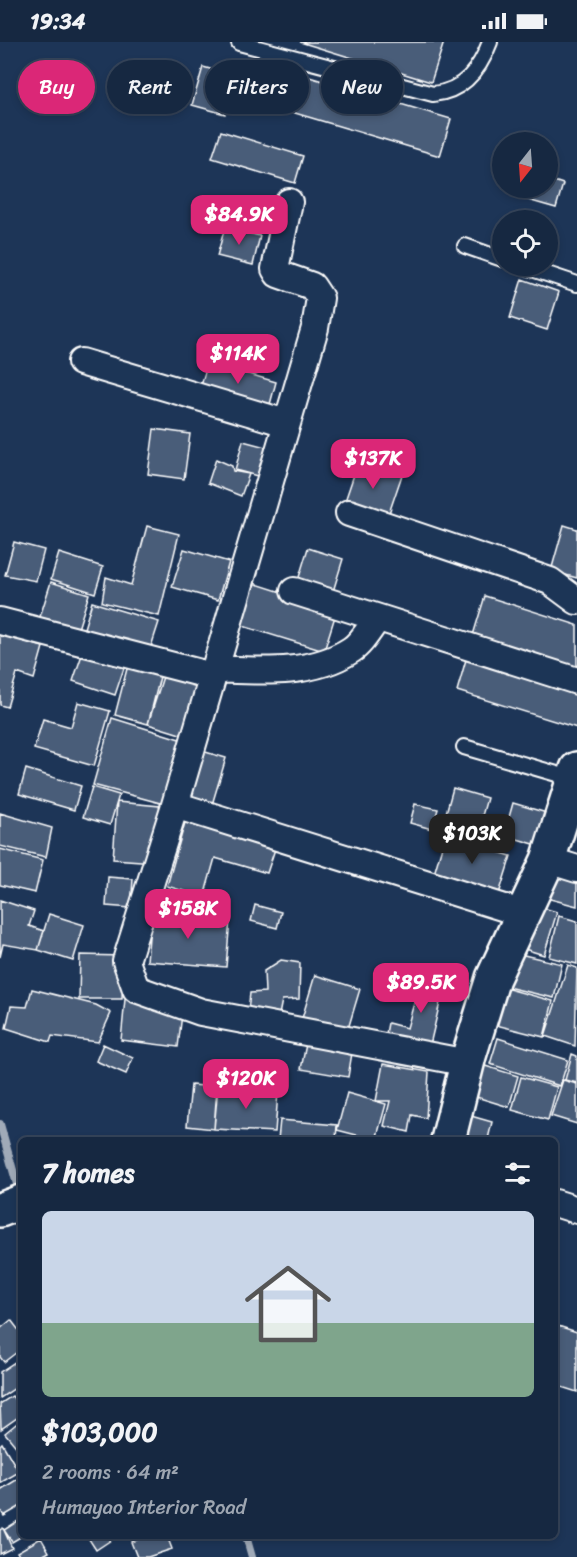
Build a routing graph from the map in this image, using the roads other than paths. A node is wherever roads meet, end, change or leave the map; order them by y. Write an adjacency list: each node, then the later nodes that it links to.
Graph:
1 (490, 42): 2 (lane)
2 (239, 43)
3 (289, 202): 9 (street)
4 (465, 246): 5 (lane)
5 (492, 255)
6 (553, 276): 7 (lane)
7 (577, 284)
8 (81, 362): 9 (street)
9 (286, 423): 15 (street)
10 (349, 513): 12 (street)
11 (294, 591): 13 (street)
12 (577, 601)
13 (378, 618): 15 (street); 16 (street)
14 (0, 621): 15 (street)
15 (213, 672): 19 (street)
16 (577, 681)
17 (464, 747): 18 (lane)
18 (575, 774): 20 (street)
19 (175, 805): 21 (street); 22 (street)
20 (562, 864): 21 (street)
21 (521, 914): 22 (street)
22 (468, 1063): 23 (street)
23 (449, 1137)
24 (18, 1203): 25 (street)
25 (0, 1210)

